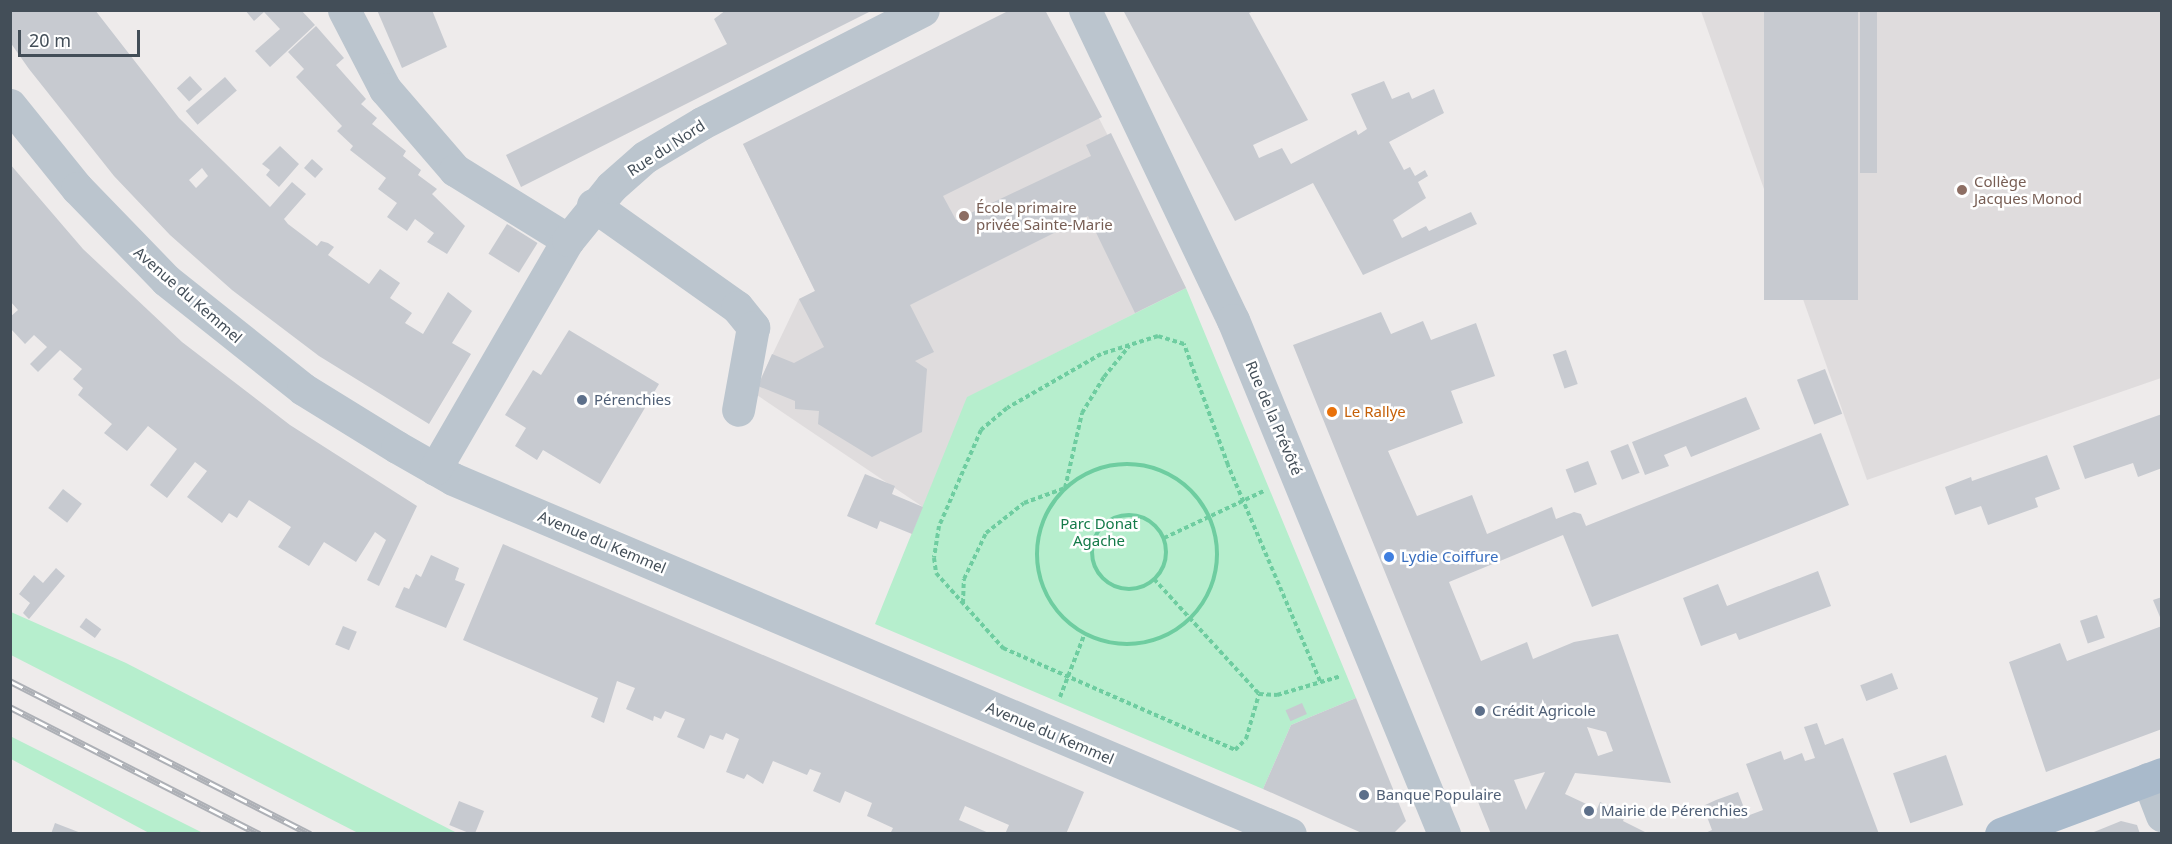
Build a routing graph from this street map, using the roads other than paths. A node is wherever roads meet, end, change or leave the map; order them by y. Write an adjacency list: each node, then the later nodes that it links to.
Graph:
1 (344, 10): 6 (street)
2 (924, 10): 5 (street, Rue du Nord)
3 (1085, 10): 12 (street, Rue de la Prévôté)
4 (10, 105): 8 (street, Avenue du Kemmel)
5 (593, 205): 6 (street, Rue du Nord); 7 (street)
6 (568, 240): 8 (street, Rue du Nord)
7 (738, 410)
8 (435, 469): 11 (street, Avenue du Kemmel)
9 (2155, 777): 10 (street); 13 (main road)
10 (2162, 815)
11 (1290, 834)
12 (1444, 834)
13 (2001, 834)

